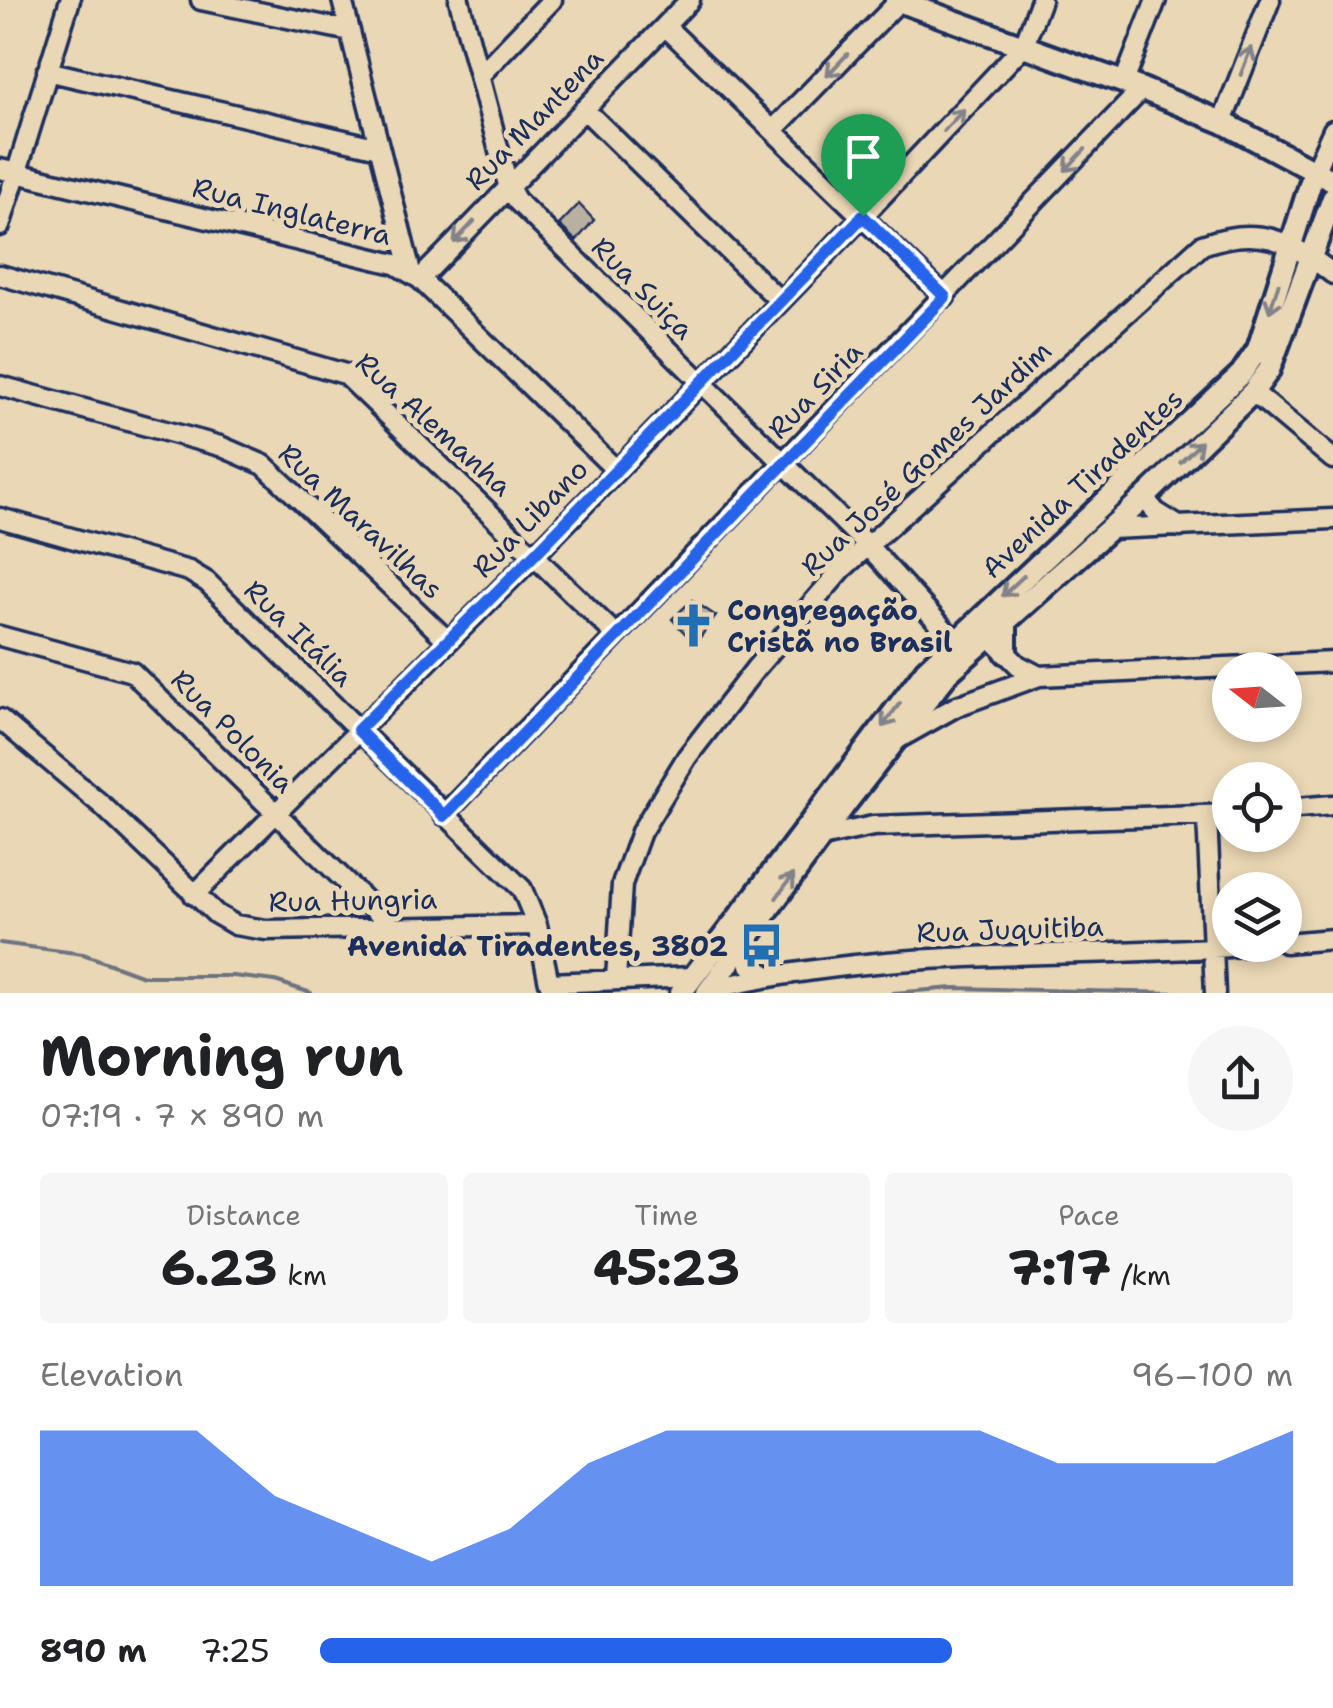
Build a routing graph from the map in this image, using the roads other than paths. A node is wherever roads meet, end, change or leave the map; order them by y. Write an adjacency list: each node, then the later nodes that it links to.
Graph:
1 (70, 0): 14 (street)
2 (201, 0): 12 (street)
3 (342, 0): 12 (street)
4 (459, 0): 15 (street)
5 (552, 0): 15 (street)
6 (690, 0): 11 (street, Rua Mantena)
7 (1040, 0): 13 (street)
8 (1156, 0): 16 (street)
9 (1270, 0): 18 (street, one-way to 9)
10 (898, 1): 13 (main road); 19 (street, one-way to 19)
11 (665, 26): 17 (street, Rua Mantena); 19 (street)
12 (350, 31): 21 (street)
13 (1024, 45): 16 (main road); 26 (street, Rua Libano, one-way to 13)
14 (48, 72): 21 (street); 22 (street)
15 (480, 75): 24 (street)
16 (1133, 86): 18 (main road); 33 (street, Rua Siria, one-way to 33)
17 (584, 108): 24 (street, Rua Mantena); 34 (street)
18 (1222, 122): 23 (main road)
19 (774, 128): 26 (street)
20 (1333, 130): 23 (street)
21 (380, 148): 32 (street)
22 (8, 171): 27 (street); 32 (street, Rua Inglaterra)
23 (1324, 176): 28 (main road, Avenida Tiradentes)
24 (508, 185): 32 (street, Rua Mantena, one-way to 32); 35 (street, Rua Suiça)
25 (1333, 198): 29 (main road, Avenida Tiradentes)
26 (863, 216): 33 (street); 34 (street, Rua Libano)
27 (0, 226)
28 (1291, 246): 29 (street, Rua José Gomes Jardim); 46 (street, Rua José Gomes Jardim); 49 (main road, Avenida Tiradentes, one-way to 49)
29 (1312, 257): 30 (street, Rua José Gomes Jardim); 37 (main road, Avenida Tiradentes)
30 (1333, 274)
31 (0, 276): 47 (street, Rua Alemanha)
32 (415, 276): 40 (street, Rua Inglaterra)
33 (945, 297): 39 (street, Rua Siria)
34 (780, 301): 35 (street, Rua Libano)
35 (701, 384): 39 (street, Rua Suiça); 40 (street, Rua Libano)
36 (0, 386): 52 (street, Rua Maravilhas)
37 (1253, 392): 38 (street); 41 (main road, Avenida Tiradentes, one-way to 37)
38 (1333, 459)
39 (782, 463): 46 (street, Rua Suiça); 50 (street, Rua Siria)
40 (615, 469): 47 (street, Rua Libano)
41 (1144, 498): 44 (main road, Avenida Tiradentes); 45 (street)
42 (0, 518): 58 (street, Rua Itália)
43 (1333, 519): 45 (street)
44 (1110, 528): 45 (street); 48 (main road, Avenida Tiradentes)
45 (1181, 528)
46 (869, 546): 53 (street, Rua Suiça); 79 (street, Rua José Gomes Jardim)
47 (534, 555): 50 (street, Rua Alemanha); 52 (street, Rua Libano)
48 (1006, 620): 49 (main road, Avenida Tiradentes); 54 (main road)
49 (982, 628): 53 (main road, Avenida Tiradentes); 54 (street); 59 (main road, Avenida Tiradentes)
50 (616, 635): 64 (street, Rua Siria)
51 (0, 636): 63 (street, Rua Polonia)
52 (448, 640): 58 (street, Rua Libano)
53 (954, 641): 80 (main road, Avenida Tiradentes, one-way to 80)
54 (1006, 653): 56 (street)
55 (1333, 662): 56 (street)
56 (1040, 676): 59 (street)
57 (0, 719): 69 (street, Rua Hungria)
58 (358, 730): 63 (street, Rua Libano); 64 (street, Rua Itália)
59 (897, 740): 60 (main road, Avenida Tiradentes)
60 (846, 803): 67 (street); 68 (main road, Avenida Tiradentes)
61 (1333, 805): 62 (street)
62 (1302, 808)
63 (276, 813): 69 (street, Rua Libano); 72 (street, Rua Polonia)
64 (444, 816): 70 (street, Rua Itália)
65 (1207, 816): 66 (street); 67 (street); 71 (street)
66 (1212, 816)
67 (872, 826): 68 (street)
68 (821, 837): 74 (main road, Avenida Tiradentes, one-way to 68)
69 (194, 895): 72 (street, Rua Hungria)
70 (537, 925): 72 (street, Rua Hungria); 79 (street)
71 (1212, 926)
72 (392, 927)
73 (1333, 938): 75 (street)
74 (746, 939): 78 (street); 80 (main road, Avenida Tiradentes)
75 (1302, 941)
76 (1212, 948): 78 (street, Rua Juquitiba)
77 (1213, 962): 81 (street)
78 (767, 975): 80 (street, Rua Juquitiba)
79 (616, 979): 80 (street, Rua Juquitiba)
80 (698, 988)
81 (1214, 993)

